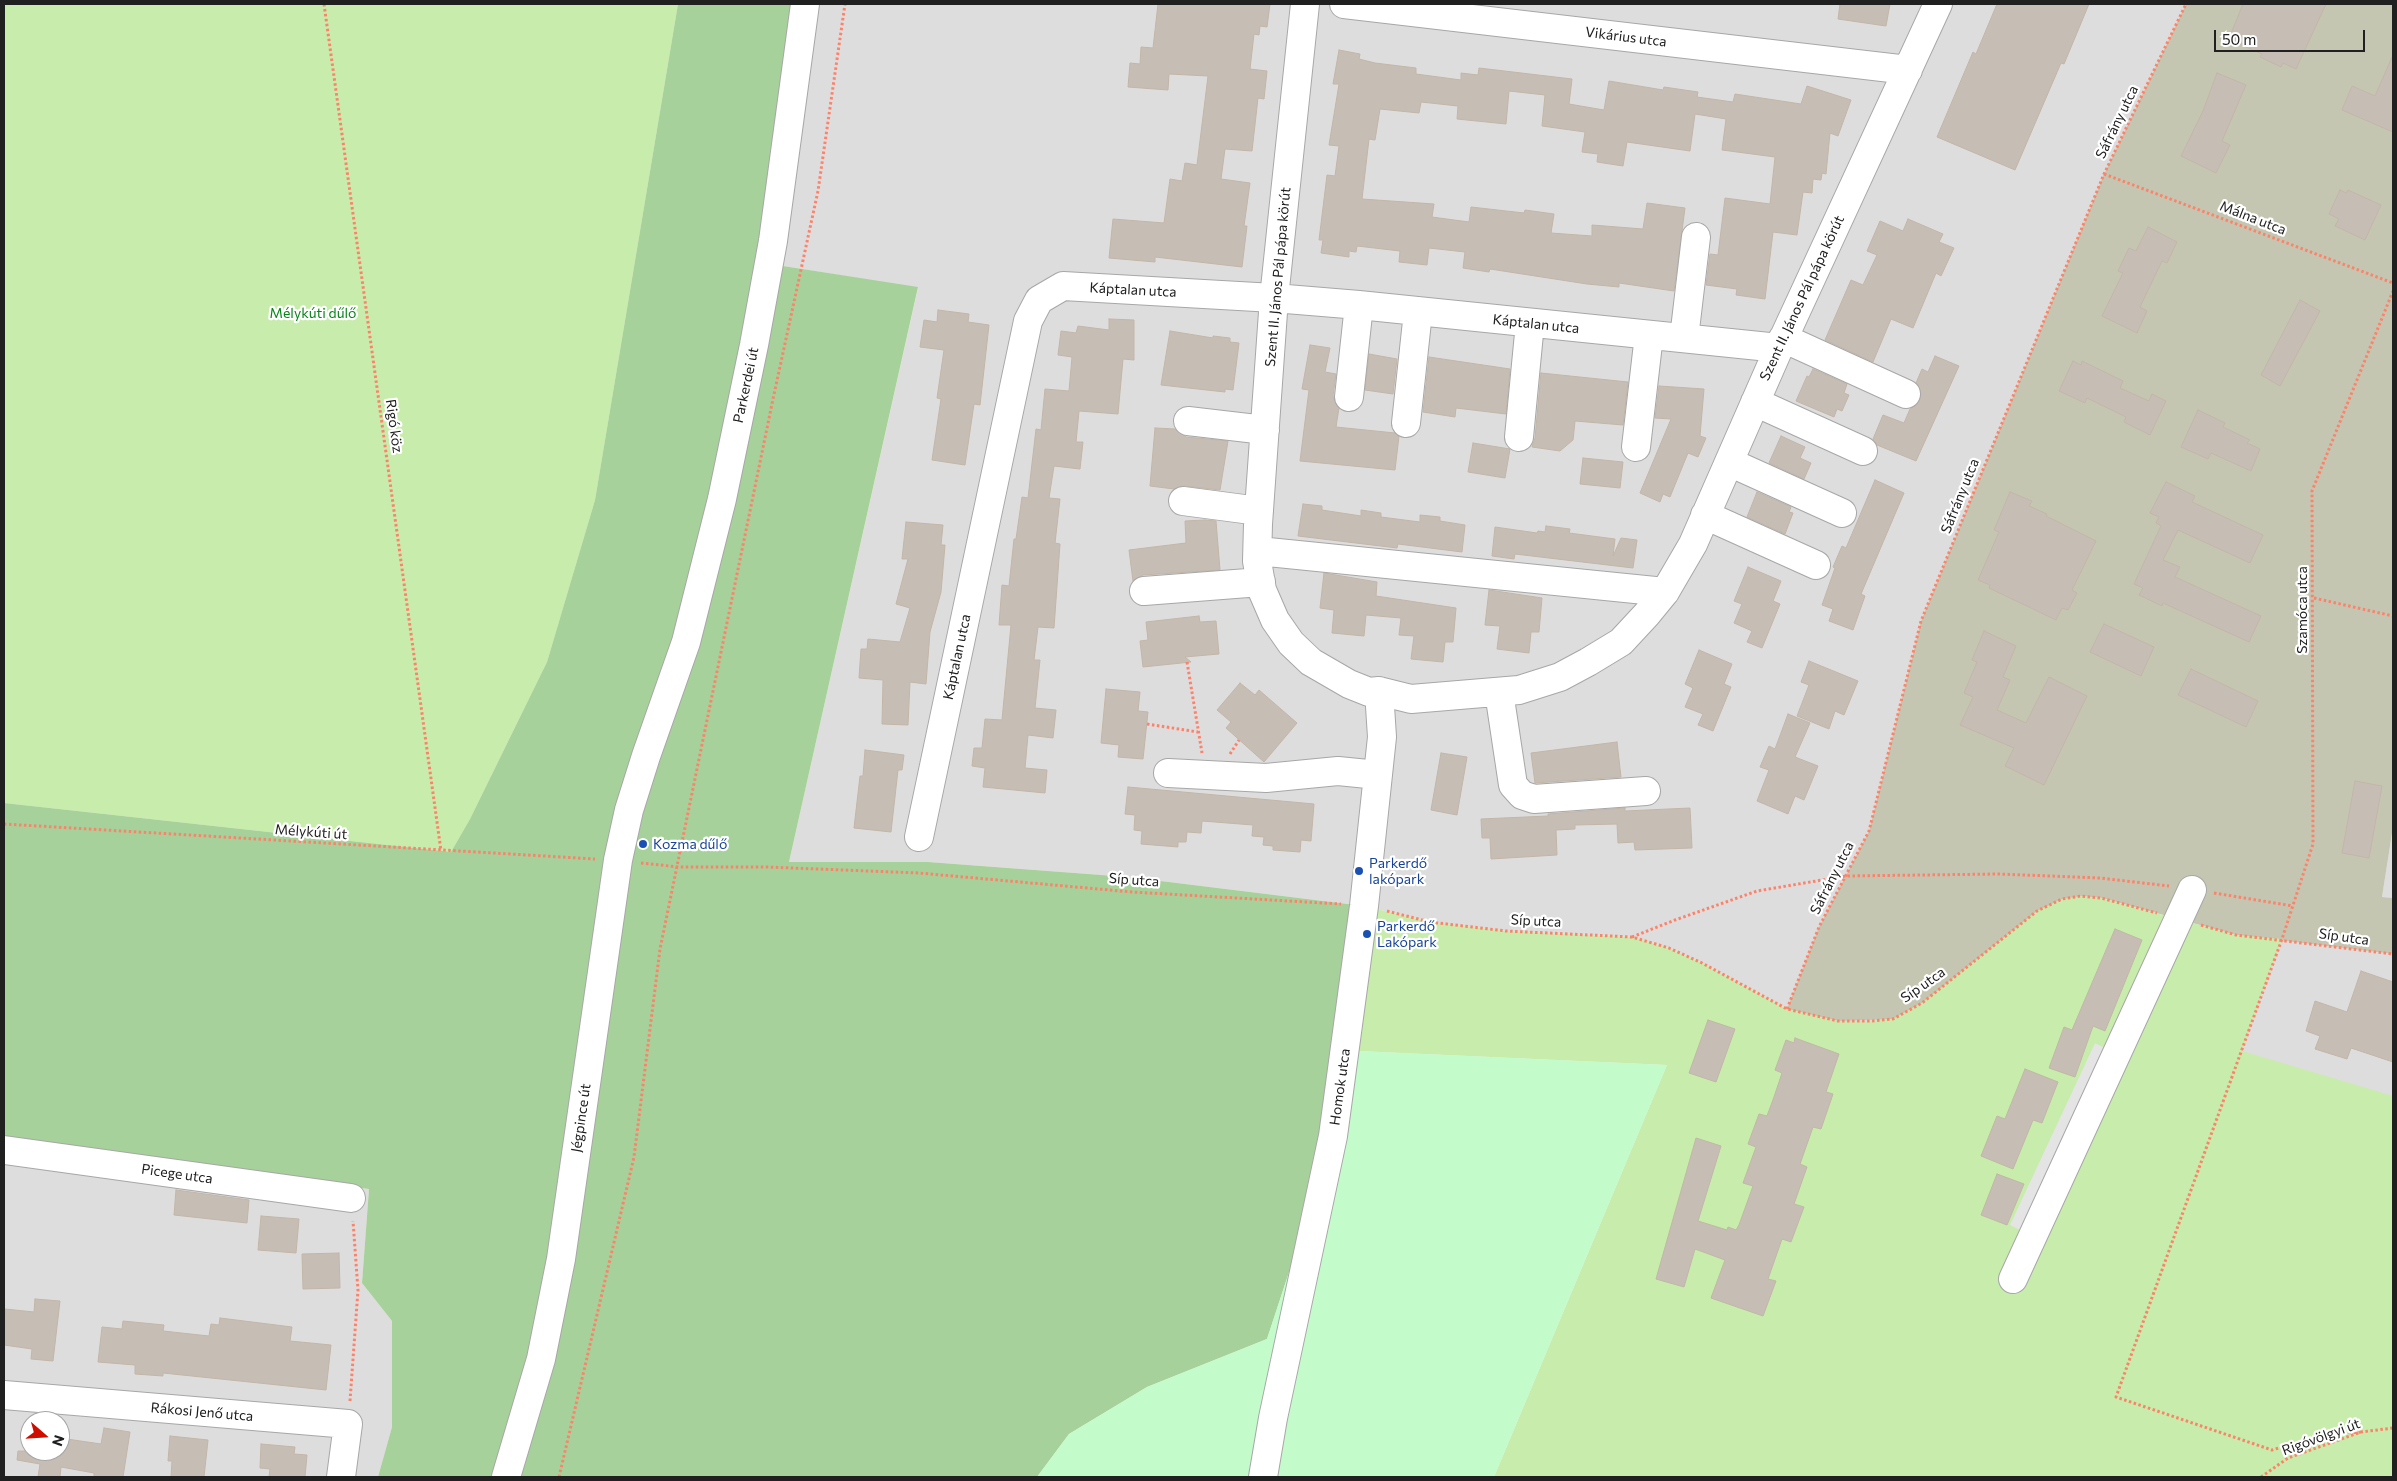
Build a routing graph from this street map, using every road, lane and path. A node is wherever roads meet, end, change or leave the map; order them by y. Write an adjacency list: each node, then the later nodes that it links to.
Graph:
1 (324, 4): 53 (path, Rigó köz)
2 (805, 4): 46 (street, Parkerdei út)
3 (845, 4): 55 (path)
4 (1305, 4): 13 (street, Szent II. János Pál pápa körút)
5 (1344, 4): 8 (street, Vikárius utca)
6 (1938, 4): 8 (street, Szent II. János Pál pápa körút)
7 (2186, 4): 9 (path, Sáfrány utca)
8 (1908, 70): 19 (street, Szent II. János Pál pápa körút)
9 (2104, 174): 11 (path, Málna utca); 56 (path, Sáfrány utca)
10 (1696, 237): 18 (street)
11 (2393, 283)
12 (2393, 291): 39 (path, Szamóca utca)
13 (1274, 298): 14 (street, Káptalan utca); 24 (street, Szent II. János Pál pápa körút); 52 (street, Káptalan utca)
14 (1359, 305): 15 (street, Káptalan utca); 21 (street)
15 (1418, 312): 16 (street, Káptalan utca); 25 (street)
16 (1530, 323): 17 (street, Káptalan utca); 26 (street)
17 (1649, 335): 18 (street, Káptalan utca); 27 (street)
18 (1684, 338): 19 (street, Káptalan utca)
19 (1781, 343): 20 (street, Káptalan utca); 22 (street, Szent II. János Pál pápa körút)
20 (1906, 394)
21 (1349, 397)
22 (1755, 402): 28 (street); 29 (street, Szent II. János Pál pápa körút)
23 (1189, 412): 24 (street)
24 (1265, 421): 31 (street, Szent II. János Pál pápa körút)
25 (1406, 423)
26 (1518, 437)
27 (1636, 447)
28 (1863, 451)
29 (1729, 462): 32 (street); 33 (street, Szent II. János Pál pápa körút)
30 (1182, 501): 31 (street)
31 (1259, 511): 34 (street, Szent II. János Pál pápa körút)
32 (1842, 513)
33 (1705, 516): 35 (street); 38 (street, Szent II. János Pál pápa körút)
34 (1258, 550): 36 (street, Szent II. János Pál pápa körút); 38 (street)
35 (1816, 565)
36 (1261, 582): 37 (street); 42 (street, Szent II. János Pál pápa körút)
37 (1144, 592)
38 (1665, 592): 43 (street, Szent II. János Pál pápa körút)
39 (2314, 598): 40 (path); 59 (path, Szamóca utca)
40 (2393, 616)
41 (1187, 662): 45 (path)
42 (1379, 691): 43 (street, Szent II. János Pál pápa körút); 49 (street, Homok utca)
43 (1499, 692): 50 (street)
44 (1147, 724): 45 (path)
45 (1198, 732): 48 (path)
46 (646, 756): 54 (street, Jégpince út)
47 (1168, 773): 48 (street)
48 (1206, 775): 49 (street)
49 (1378, 775): 58 (street, Homok utca)
50 (1646, 791)
51 (4, 824): 53 (path, Mélykúti út)
52 (919, 837)
53 (441, 851): 54 (path, Mélykúti út)
54 (618, 860): 55 (path, Síp utca); 73 (street, Jégpince út)
55 (679, 867): 58 (path, Síp utca); 74 (path)
56 (1846, 876): 57 (path); 61 (path); 64 (path, Sáfrány utca)
57 (2192, 890): 59 (path); 60 (street)
58 (1364, 906): 61 (path, Síp utca); 75 (street, Homok utca)
59 (2292, 906): 62 (path, Szamóca utca)
60 (2179, 919): 62 (path, Síp utca); 64 (path, Síp utca); 67 (street)
61 (1632, 937): 64 (path, Síp utca)
62 (2282, 939): 63 (path, Síp utca); 71 (path, Szamóca utca)
63 (2393, 954)
64 (1787, 1008)
65 (4, 1150): 66 (street, Picege utca)
66 (351, 1198): 69 (path)
67 (2013, 1280)
68 (4, 1395): 69 (street, Rákosi Jenő utca)
69 (348, 1424): 72 (street)
70 (2393, 1428): 71 (path, Rigóvölgyi út)
71 (2361, 1432): 76 (path, Rigóvölgyi út)
72 (341, 1477)
73 (506, 1477)
74 (559, 1477)
75 (1263, 1477)
76 (2261, 1477)

